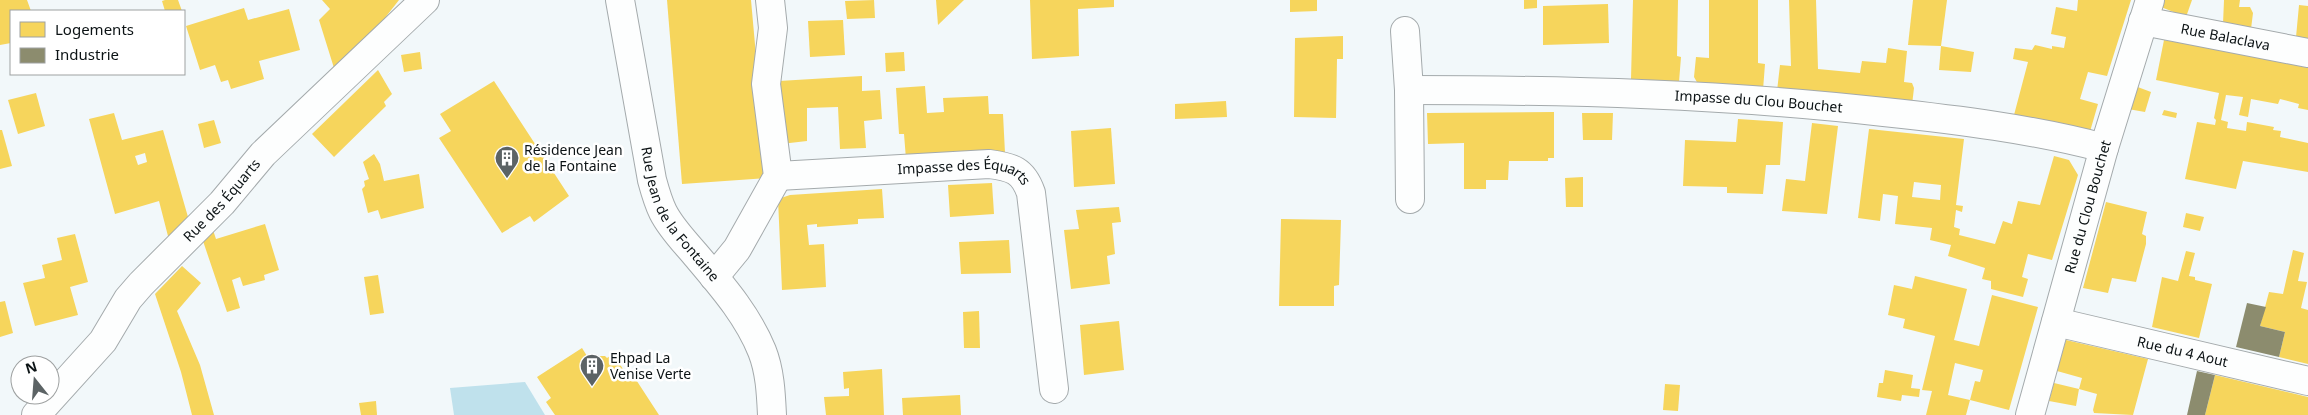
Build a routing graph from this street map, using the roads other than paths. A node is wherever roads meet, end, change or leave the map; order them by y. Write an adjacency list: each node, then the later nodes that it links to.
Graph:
1 (425, 0): 15 (street, Rue des Équarts)
2 (620, 0): 11 (street, Rue Jean de la Fontaine)
3 (770, 0): 9 (street)
4 (2146, 10): 6 (street, Rue Balaclava); 8 (street, Rue du Clou Bouchet)
5 (1405, 31): 7 (street)
6 (2308, 53)
7 (1409, 90): 8 (street, Impasse du Clou Bouchet); 10 (street)
8 (2104, 148): 12 (street, Rue du Clou Bouchet)
9 (778, 176): 11 (street); 14 (street, Impasse des Équarts)
10 (1410, 199)
11 (714, 277): 16 (street, Rue Jean de la Fontaine)
12 (2056, 322): 13 (street, Rue du 4 Aout); 17 (street, Rue du Clou Bouchet)
13 (2308, 380)
14 (1054, 390)
15 (36, 415)
16 (772, 415)
17 (2030, 415)

